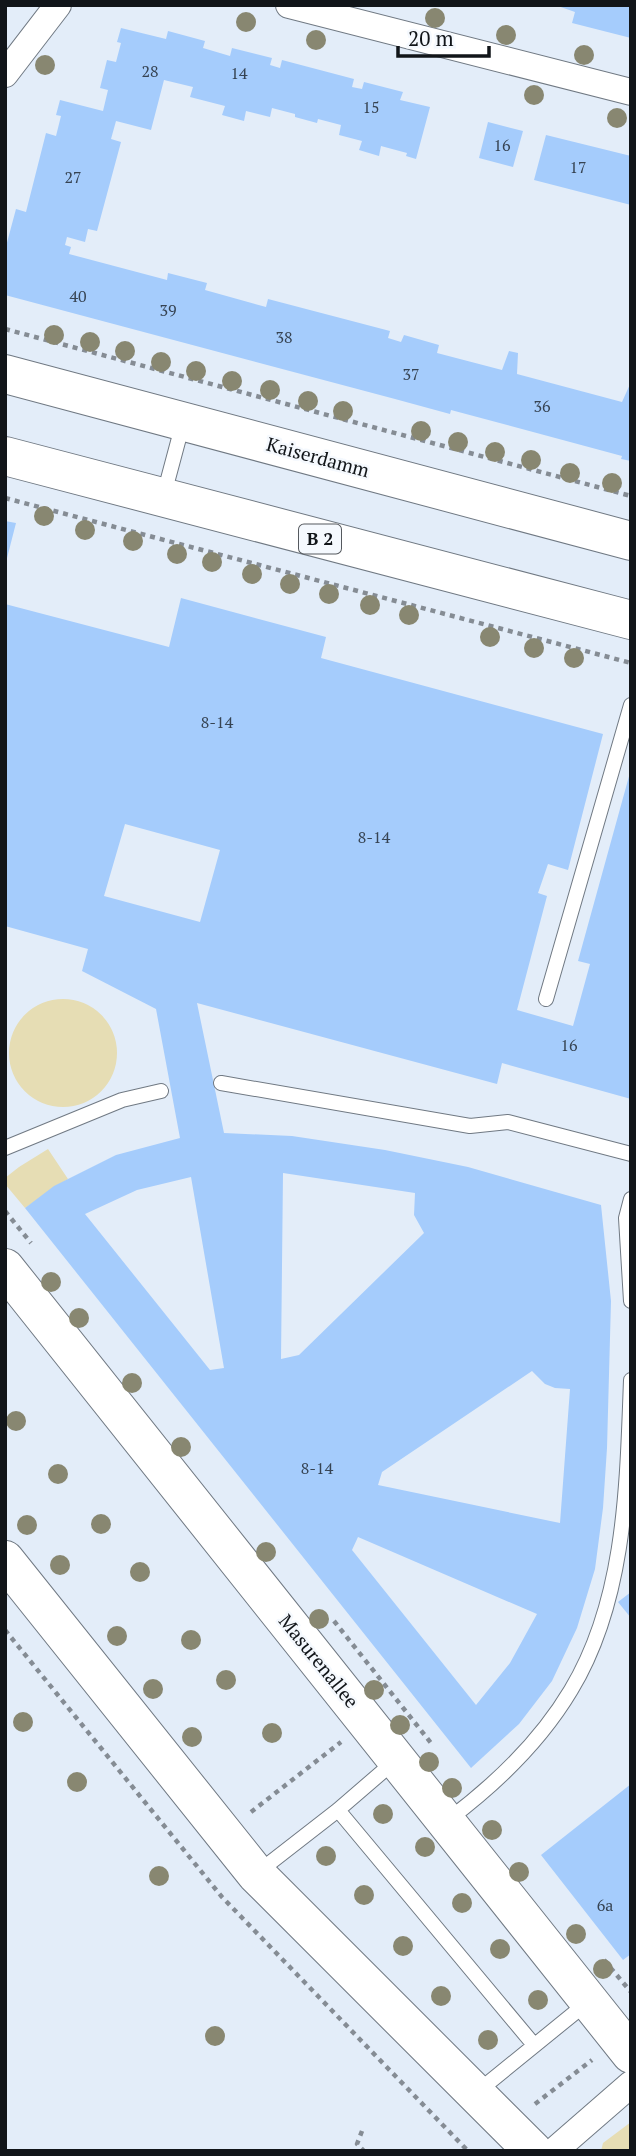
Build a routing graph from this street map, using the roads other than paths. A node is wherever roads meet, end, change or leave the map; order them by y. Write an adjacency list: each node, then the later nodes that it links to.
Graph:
1 (58, 5): 3 (street)
2 (289, 5): 4 (street)
3 (5, 74)
4 (631, 92)
5 (5, 374): 6 (main road, Kaiserdamm)
6 (183, 421): 8 (lane); 9 (main road, Kaiserdamm)
7 (5, 456): 8 (main road, B 2)
8 (163, 497): 10 (main road, B 2)
9 (631, 541)
10 (631, 620)
11 (631, 705): 12 (lane)
12 (546, 999)
13 (221, 1083): 16 (lane)
14 (161, 1091): 15 (lane)
15 (5, 1148)
16 (631, 1154)
17 (631, 1199): 19 (lane)
18 (5, 1268): 22 (main road, Masurenallee)
19 (631, 1301)
20 (631, 1380): 24 (lane)
21 (5, 1560): 25 (main road)
22 (397, 1759): 23 (lane); 24 (main road, Masurenallee)
23 (338, 1810): 25 (lane); 27 (lane)
24 (447, 1821): 26 (main road, Masurenallee)
25 (256, 1874): 30 (main road)
26 (589, 2001): 27 (lane); 28 (main road, Masurenallee)
27 (534, 2045): 30 (lane)
28 (614, 2055)
29 (631, 2084): 32 (street)
30 (475, 2093): 31 (main road)
31 (533, 2151)
32 (554, 2151)

